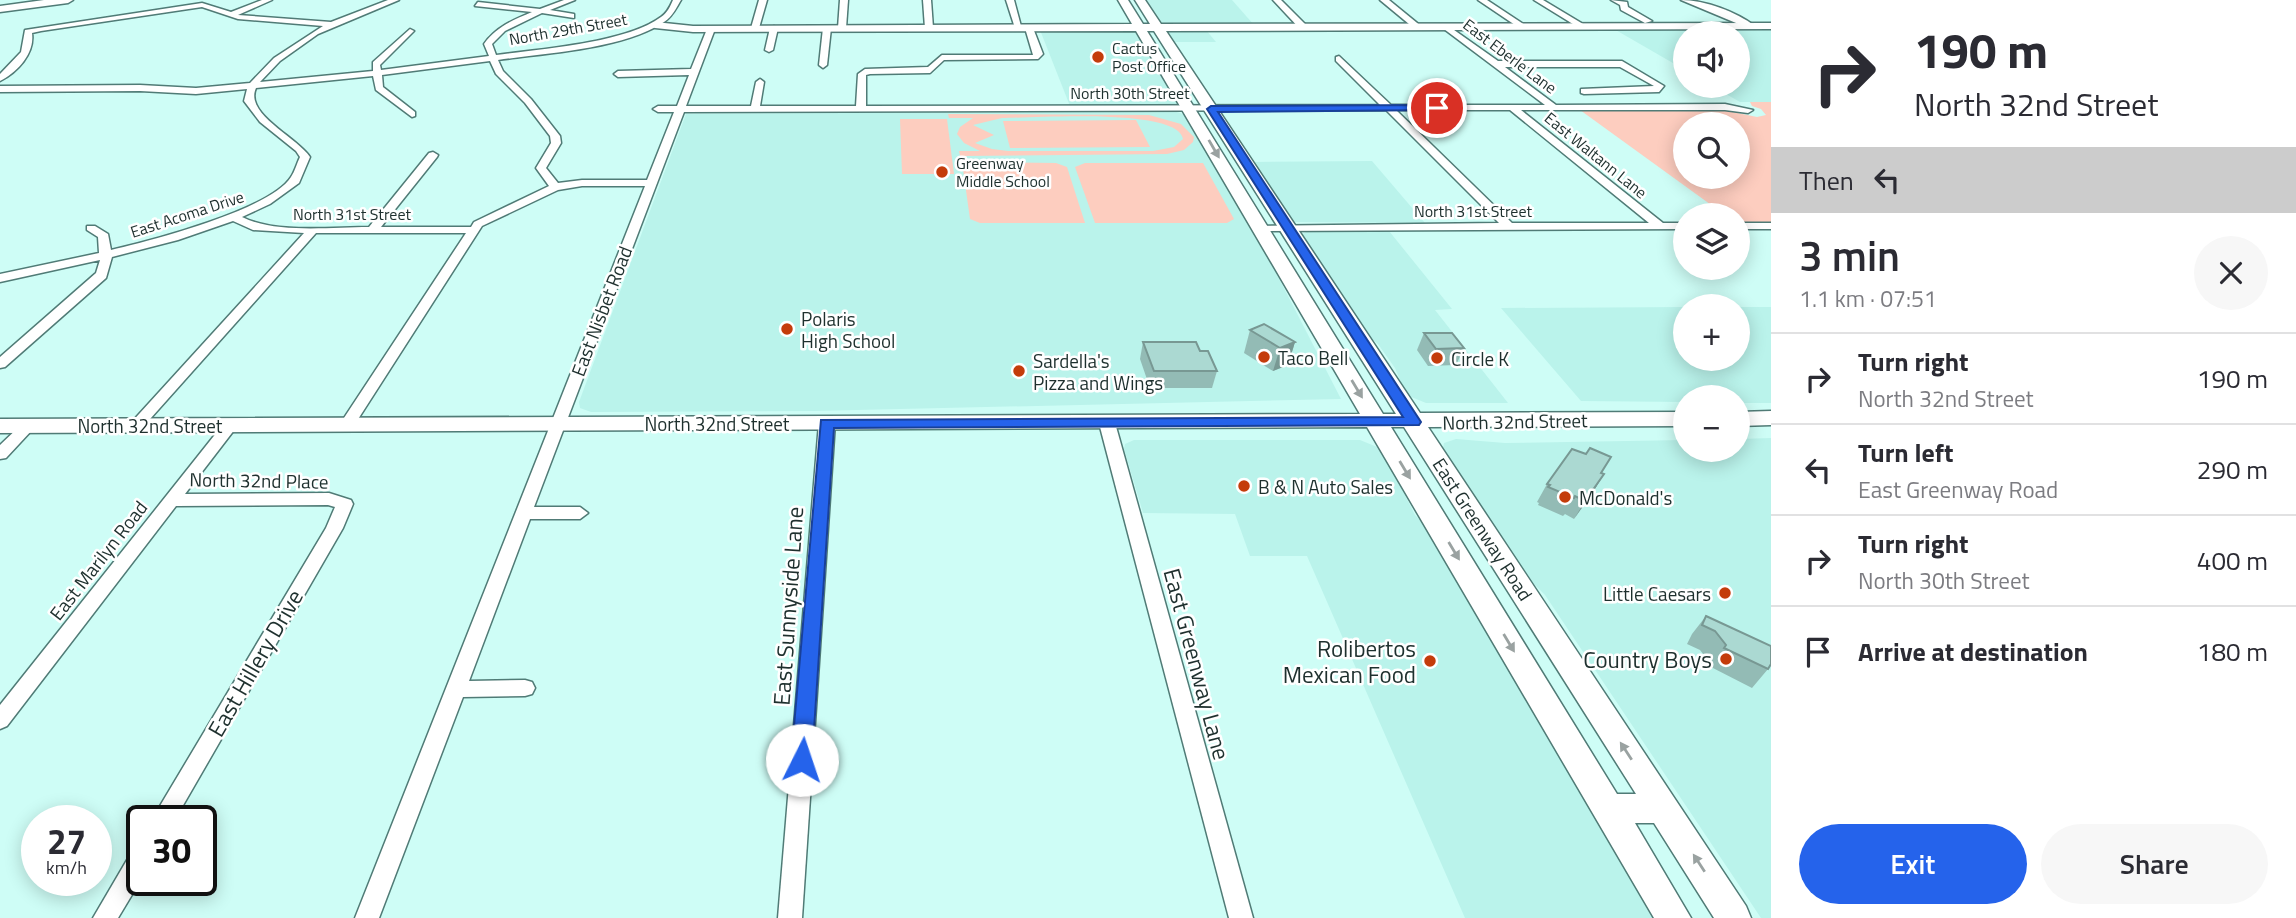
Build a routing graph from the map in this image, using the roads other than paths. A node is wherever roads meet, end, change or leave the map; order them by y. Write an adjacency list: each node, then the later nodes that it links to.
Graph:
1 (68, 0): 20 (main road)
2 (268, 0): 22 (street)
3 (395, 0): 25 (street)
4 (571, 0): 21 (street)
5 (677, 0): 26 (street)
6 (763, 0): 42 (street)
7 (844, 0): 36 (street)
8 (927, 0): 37 (street)
9 (1010, 0): 38 (street)
10 (1123, 0): 39 (main road, East Greenway Road)
11 (1140, 0): 40 (main road, East Greenway Road)
12 (1276, 0): 29 (street)
13 (1384, 0): 30 (street)
14 (1482, 0): 32 (street)
15 (1538, 0): 33 (street)
16 (1615, 0): 24 (street)
17 (1685, 0): 18 (street)
18 (1703, 3): 27 (street)
19 (478, 4): 21 (street)
20 (0, 9)
21 (543, 11): 23 (street); 45 (street)
22 (229, 16): 25 (street); 52 (street)
23 (570, 16)
24 (1648, 21)
25 (332, 24): 54 (street)
26 (655, 25): 41 (main road, North 29th Street); 45 (street, North 29th Street)
27 (1751, 26): 28 (main road, North 29th Street); 33 (main road, North 29th Street)
28 (1771, 26)
29 (1304, 27): 30 (main road, North 29th Street); 40 (main road, North 29th Street)
30 (1418, 27): 31 (main road, North 29th Street)
31 (1447, 27): 32 (main road, North 29th Street); 47 (street, East Eberle Lane)
32 (1524, 27): 33 (main road, North 29th Street)
33 (1584, 27)
34 (774, 28): 35 (main road, North 29th Street); 42 (main road, North 29th Street); 44 (street)
35 (827, 28): 36 (main road, North 29th Street); 48 (street)
36 (842, 28): 37 (main road, North 29th Street)
37 (929, 28): 38 (main road, North 29th Street)
38 (1024, 28): 39 (main road, North 29th Street); 62 (street)
39 (1140, 28): 40 (main road, North 29th Street); 63 (main road, East Greenway Road)
40 (1158, 28): 64 (main road, East Greenway Road)
41 (711, 29): 42 (main road, North 29th Street); 49 (street, East Nisbet Road)
42 (755, 29)
43 (410, 32): 50 (street)
44 (769, 50)
45 (492, 58): 50 (street, North 29th Street); 70 (street)
46 (1339, 59): 57 (street)
47 (1497, 64): 56 (street); 59 (street, East Eberle Lane)
48 (823, 65)
49 (694, 72): 51 (street); 65 (street, East Nisbet Road)
50 (377, 74): 54 (street, North 29th Street); 67 (street)
51 (618, 74)
52 (0, 78)
53 (760, 82): 61 (street)
54 (251, 87): 55 (street, North 29th Street); 71 (street, East Acoma Drive)
55 (0, 89)
56 (1606, 107): 59 (street, North 30th Street); 66 (street, North 30th Street)
57 (1389, 108): 58 (street, North 30th Street); 64 (street, North 30th Street); 76 (street)
58 (1513, 108): 59 (street, North 30th Street); 72 (street, East Waltann Lane)
59 (1555, 108)
60 (658, 109): 65 (street)
61 (755, 109): 62 (street, North 30th Street); 65 (street, North 30th Street)
62 (861, 109): 63 (street, North 30th Street)
63 (1190, 109): 64 (street, North 30th Street); 78 (main road, East Greenway Road, one-way to 78)
64 (1211, 109): 79 (main road, East Greenway Road)
65 (680, 110): 69 (street, East Nisbet Road)
66 (1748, 110)
67 (412, 114)
68 (433, 155): 82 (street)
69 (651, 183): 70 (street); 93 (street, East Nisbet Road)
70 (555, 187): 80 (street)
71 (234, 217): 81 (street, North 31st Street); 83 (street, East Acoma Drive)
72 (1660, 226): 73 (street, North 31st Street); 76 (street, North 31st Street)
73 (1673, 226)
74 (1750, 226): 75 (street)
75 (1771, 226)
76 (1509, 227): 79 (street, North 31st Street)
77 (91, 228): 83 (street)
78 (1260, 228): 79 (street, North 31st Street); 85 (main road, East Greenway Road)
79 (1288, 228): 86 (main road, East Greenway Road)
80 (472, 229): 82 (street, North 31st Street); 96 (street)
81 (313, 230): 82 (street, North 31st Street); 97 (street)
82 (372, 230)
83 (106, 255): 84 (street, East Acoma Drive); 87 (street)
84 (0, 278)
85 (1304, 301): 86 (main road); 91 (main road, East Greenway Road, one-way to 91)
86 (1335, 301): 92 (main road, East Greenway Road)
87 (0, 364)
88 (1771, 418): 90 (main road)
89 (1673, 419): 92 (main road, North 32nd Street)
90 (1750, 419)
91 (1377, 422): 92 (main road, North 32nd Street); 95 (main road, North 32nd Street); 106 (main road, East Greenway Road, one-way to 106)
92 (1414, 422): 107 (main road, East Greenway Road)
93 (558, 423): 94 (main road, North 32nd Street); 96 (main road, North 32nd Street); 104 (street, East Nisbet Road)
94 (827, 423): 95 (main road, North 32nd Street); 117 (street, East Sunnyside Lane)
95 (1107, 423): 118 (street, East Greenway Lane)
96 (348, 424): 98 (main road, North 32nd Street)
97 (137, 425): 98 (main road, North 32nd Street); 100 (main road, North 32nd Street)
98 (230, 425): 102 (street, East Marilyn Road)
99 (0, 426): 100 (main road, North 32nd Street)
100 (28, 426): 101 (street)
101 (0, 454)
102 (171, 500): 103 (street, North 32nd Place); 110 (street, East Marilyn Road)
103 (345, 504): 111 (street, East Hillery Drive)
104 (522, 513): 105 (street); 109 (street, East Nisbet Road)
105 (580, 513)
106 (1474, 585): 107 (main road); 112 (main road, East Greenway Road, one-way to 112)
107 (1521, 588): 113 (main road, East Greenway Road, one-way to 107)
108 (525, 688): 109 (street)
109 (454, 689): 116 (street, East Nisbet Road)
110 (0, 720)
111 (171, 805)
112 (1608, 808): 113 (main road); 119 (main road, East Greenway Road)
113 (1664, 809): 120 (main road, East Greenway Road, one-way to 113)
114 (126, 883): 115 (street)
115 (105, 918)
116 (367, 918)
117 (790, 918)
118 (1241, 918)
119 (1674, 918)
120 (1734, 918)

